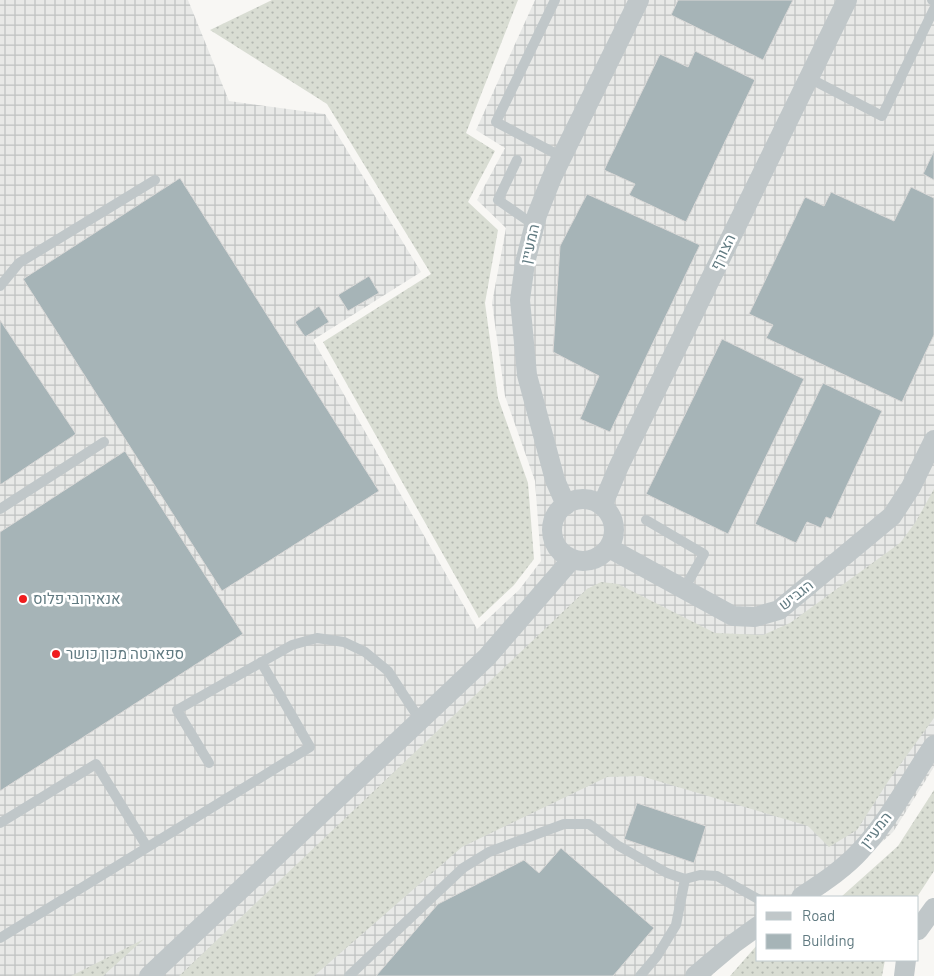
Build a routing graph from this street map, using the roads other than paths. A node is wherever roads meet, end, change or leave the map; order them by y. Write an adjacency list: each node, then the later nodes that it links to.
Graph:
1 (555, 0): 6 (lane)
2 (639, 0): 6 (street, המעיין)
3 (847, 0): 5 (street, הצורף)
4 (934, 9): 5 (lane)
5 (809, 78): 14 (street, הצורף)
6 (562, 156): 9 (street, המעיין)
7 (517, 160): 9 (lane)
8 (155, 180): 10 (lane)
9 (534, 225): 13 (street, המעיין)
10 (0, 286)
11 (934, 440): 19 (street, הגביש)
12 (104, 442): 15 (lane)
13 (566, 505): 14 (street); 18 (street)
14 (602, 506): 17 (street)
15 (0, 509)
16 (646, 520): 19 (lane)
17 (608, 548): 18 (street); 19 (street, הגביש)
18 (572, 559): 21 (street)
19 (684, 589)
20 (261, 662): 21 (lane); 23 (lane); 25 (lane)
21 (420, 720): 34 (street)
22 (934, 745): 27 (street, המעיין)
23 (209, 763)
24 (0, 823): 25 (lane)
25 (147, 847): 32 (lane)
26 (685, 879): 28 (lane); 35 (lane); 36 (lane)
27 (802, 896)
28 (756, 899)
29 (934, 908): 31 (street)
30 (756, 927): 37 (street)
31 (919, 929)
32 (0, 938)
33 (906, 961): 38 (street)
34 (149, 976)
35 (349, 976)
36 (640, 976)
37 (695, 976)
38 (904, 976)

